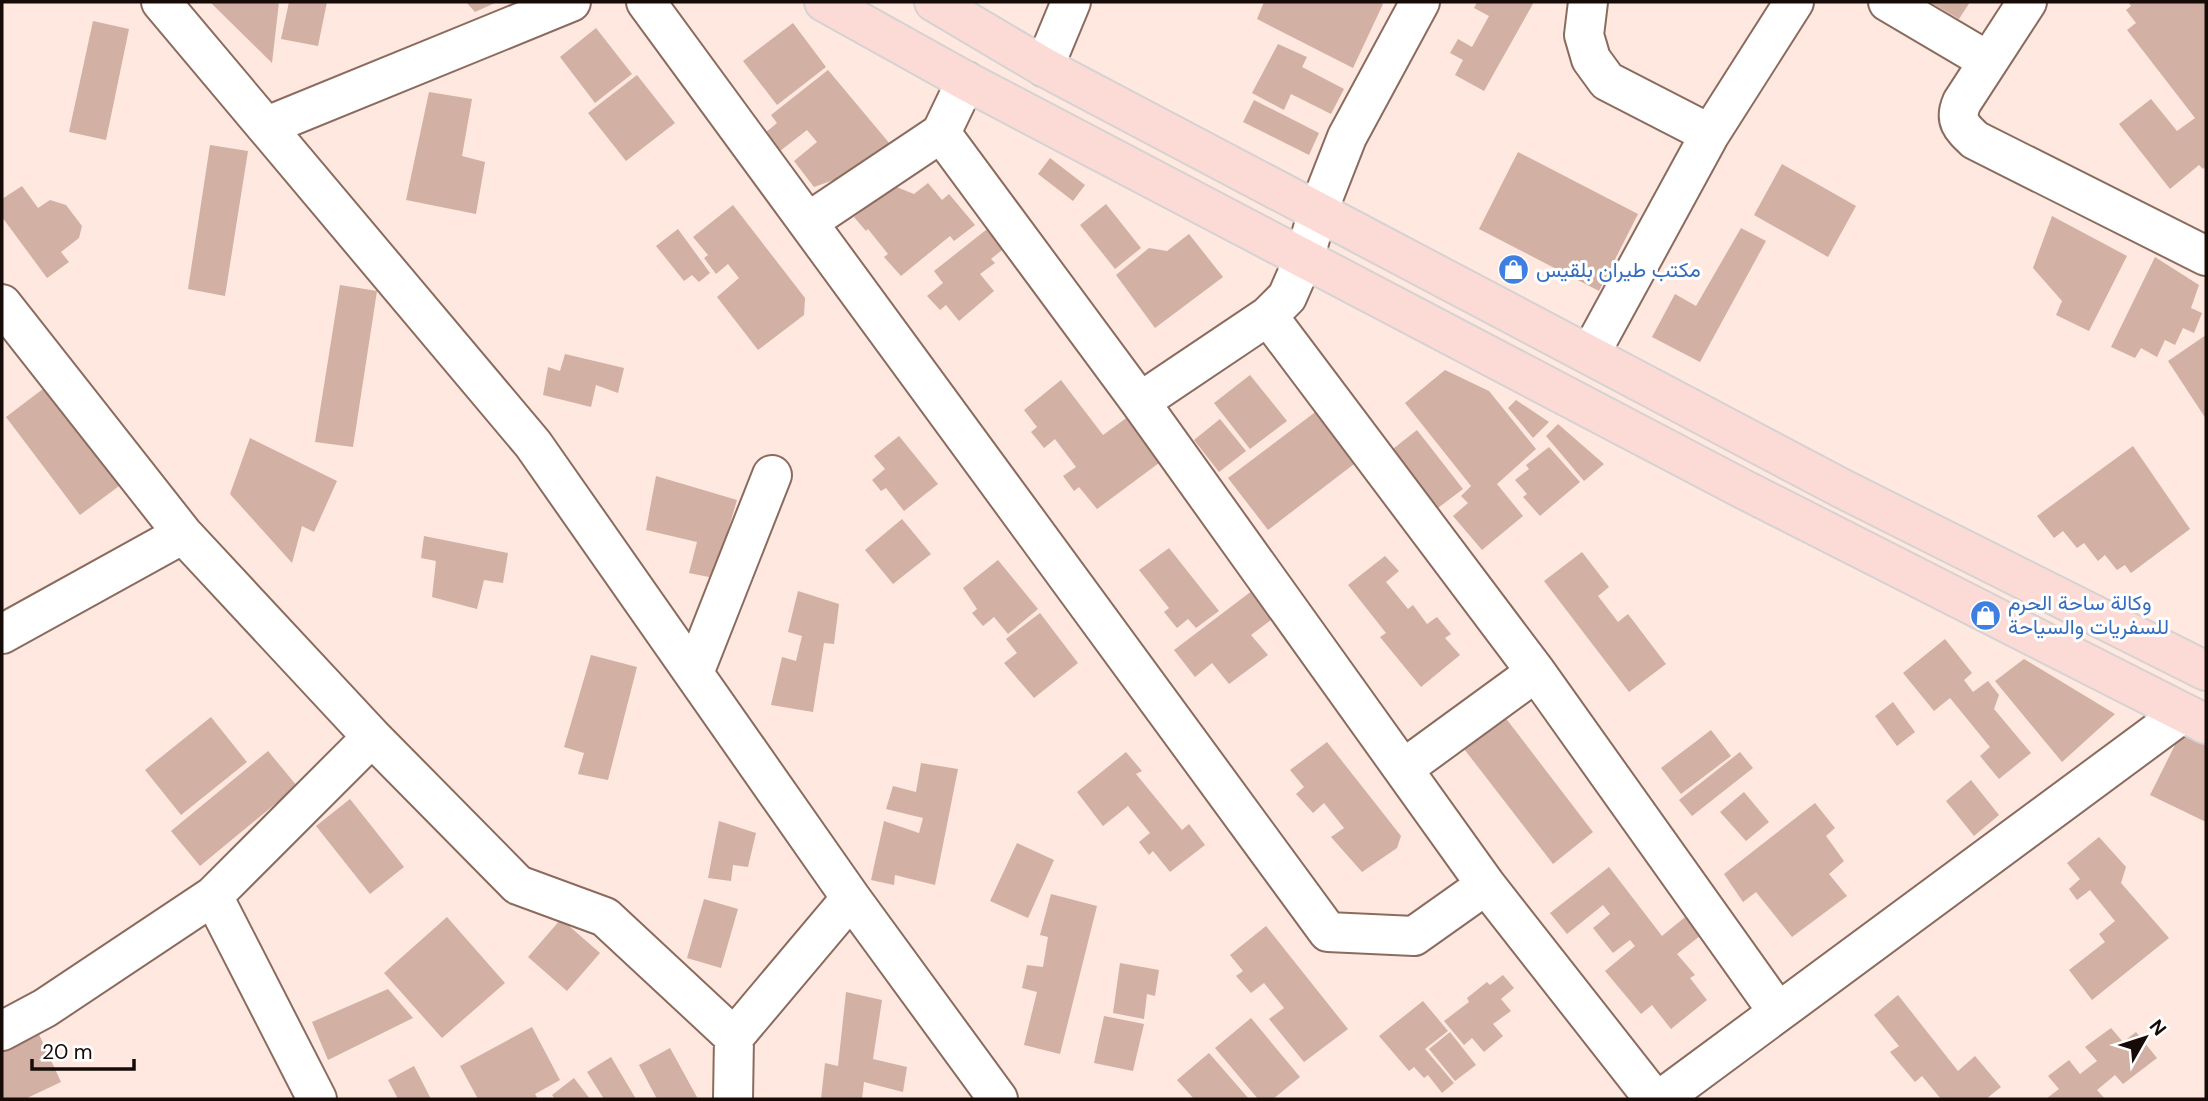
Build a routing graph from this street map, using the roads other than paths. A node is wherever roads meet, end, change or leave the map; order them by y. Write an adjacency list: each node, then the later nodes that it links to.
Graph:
1 (161, 2): 15 (street)
2 (571, 2): 15 (street)
3 (646, 2): 19 (street)
4 (824, 2): 14 (main road)
5 (934, 2): 13 (main road)
6 (1071, 2): 13 (street)
7 (1420, 2): 18 (street)
8 (1588, 2): 17 (street)
9 (1794, 2): 17 (street)
10 (1888, 2): 12 (street)
11 (2027, 2): 12 (street)
12 (1988, 61): 21 (street)
13 (1044, 67): 18 (main road)
14 (966, 81): 16 (street); 20 (main road)
15 (267, 126): 31 (street)
16 (941, 133): 19 (street); 25 (street)
17 (1710, 134): 24 (street)
18 (1318, 211): 20 (street); 24 (main road)
19 (807, 222): 35 (street)
20 (1305, 256): 23 (street); 32 (main road)
21 (2206, 256)
22 (2, 304): 27 (street)
23 (1268, 316): 25 (street); 30 (street)
24 (1590, 354): 29 (main road)
25 (1140, 402): 34 (street)
26 (772, 475): 31 (street)
27 (183, 534): 28 (street); 33 (street)
28 (2, 634)
29 (2206, 671)
30 (1536, 672): 34 (street); 38 (street)
31 (694, 673): 37 (street)
32 (2194, 718): 38 (street)
33 (372, 737): 36 (street); 40 (street)
34 (1403, 769): 35 (street)
35 (1486, 885): 44 (street)
36 (213, 896): 39 (street); 41 (street)
37 (851, 898): 40 (street); 43 (street)
38 (1778, 1012): 45 (street)
39 (2, 1031)
40 (734, 1037): 42 (street)
41 (317, 1099)
42 (733, 1099)
43 (998, 1099)
44 (1654, 1099)
45 (1661, 1099)

